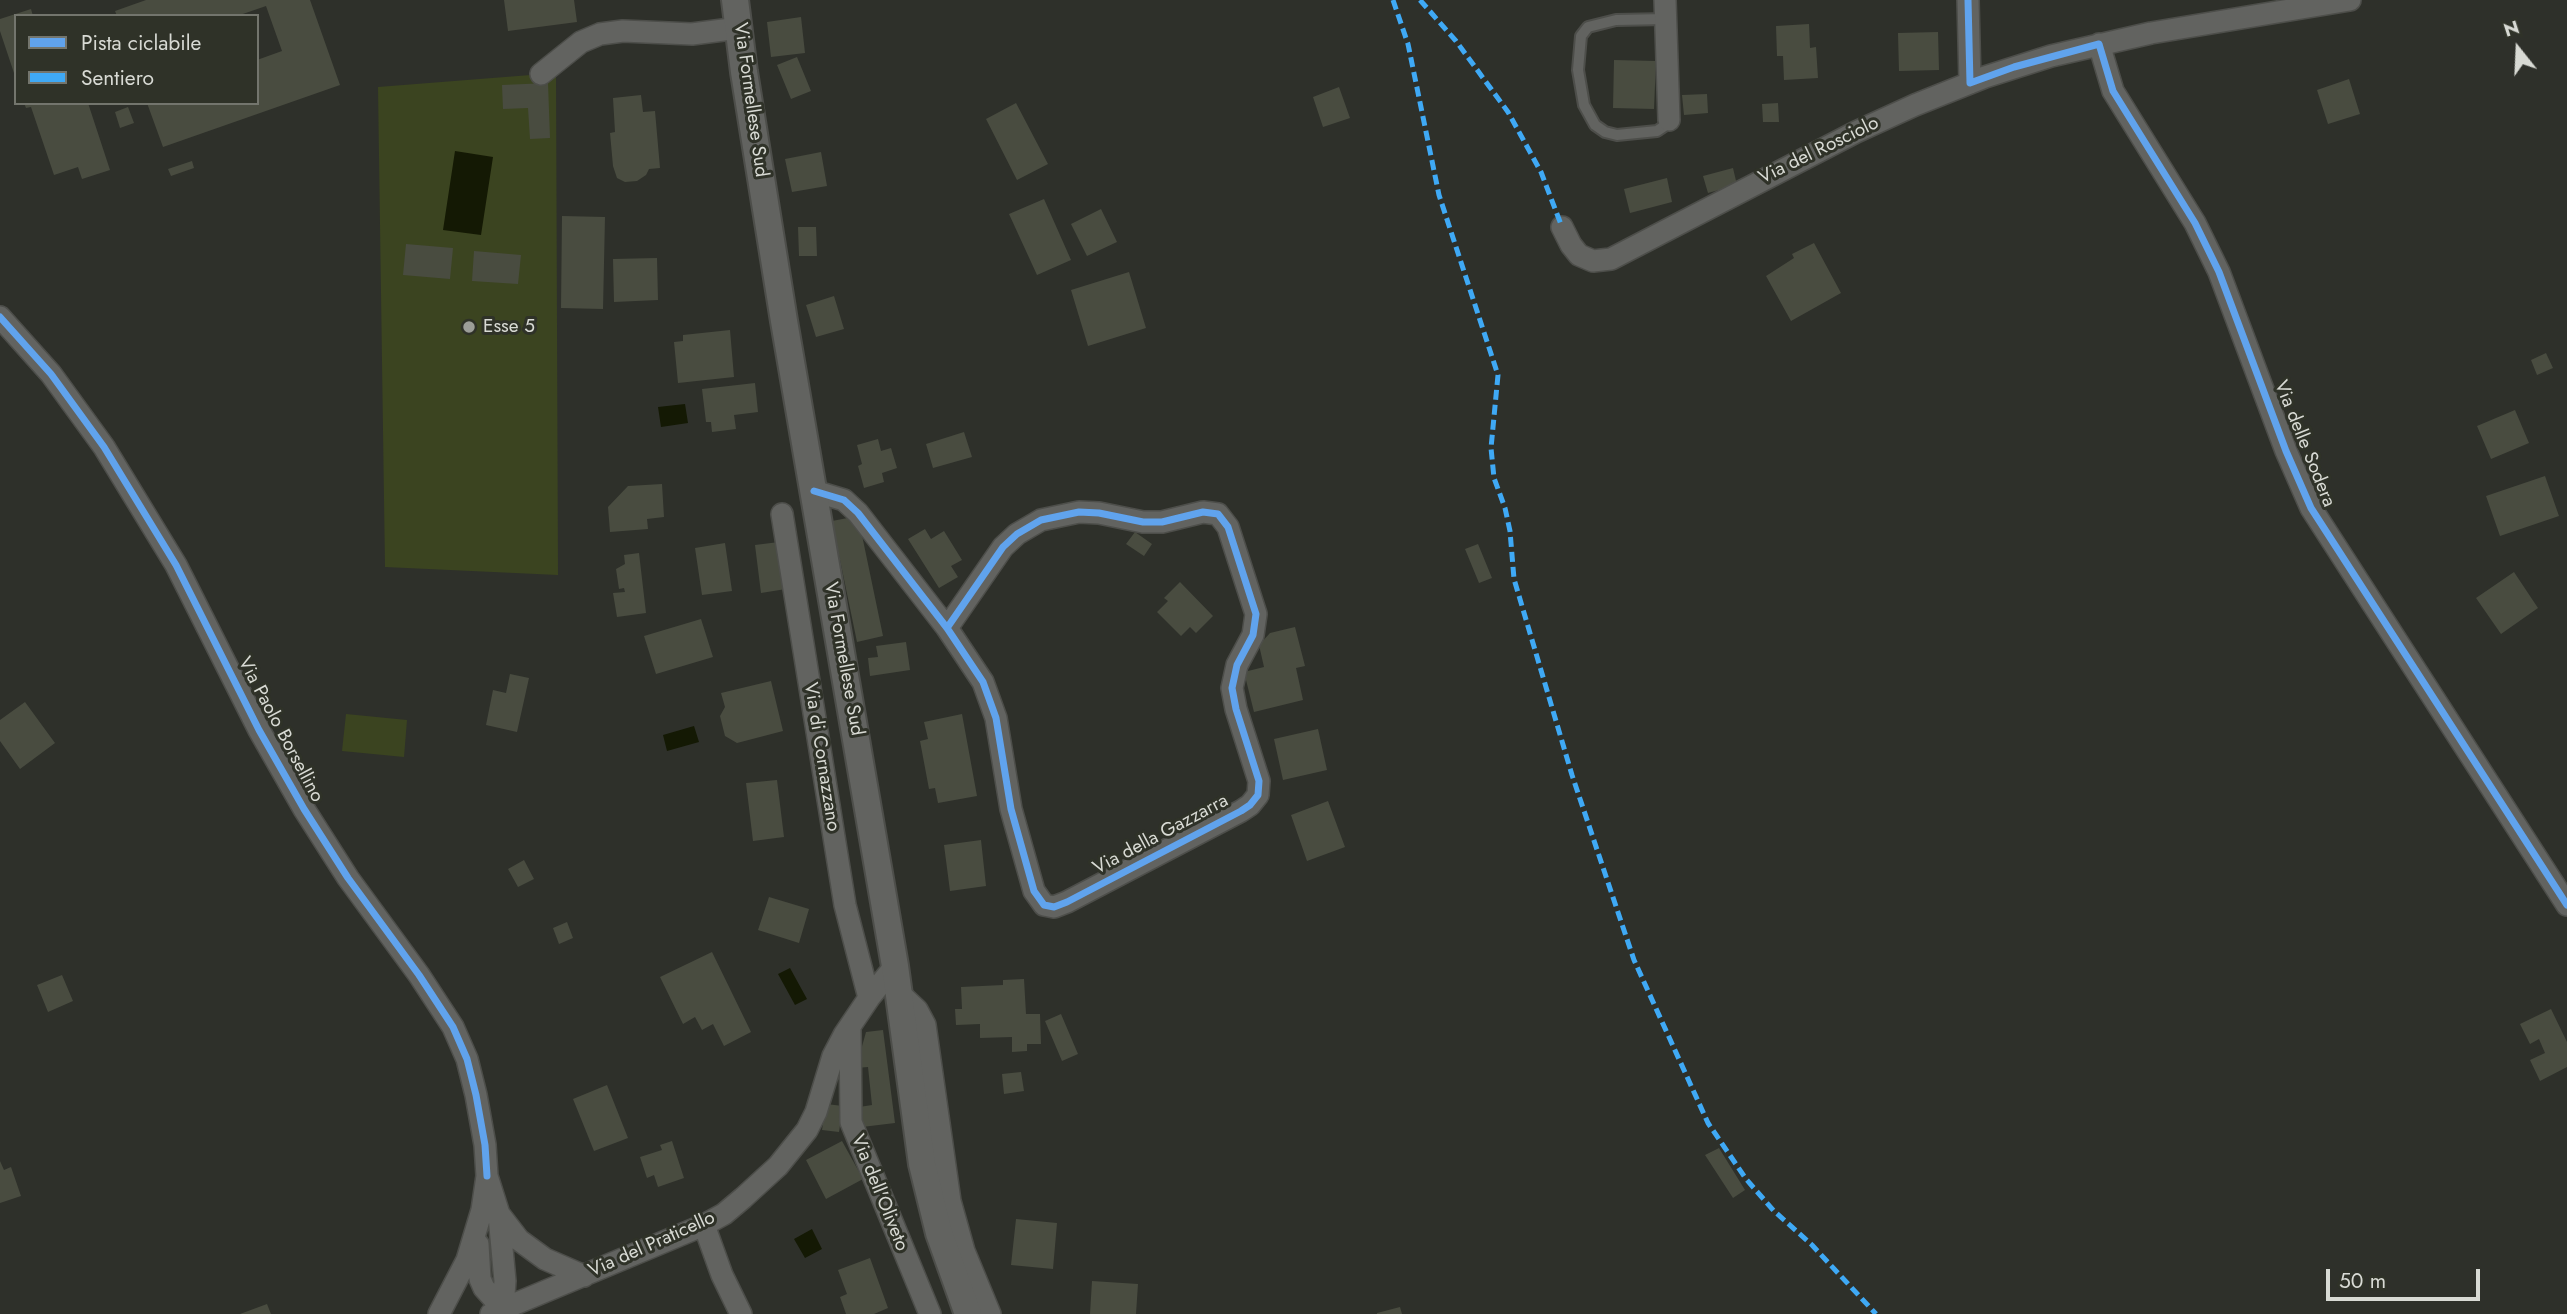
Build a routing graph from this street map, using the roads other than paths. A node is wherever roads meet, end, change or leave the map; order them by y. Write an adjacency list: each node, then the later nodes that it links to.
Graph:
1 (735, 0): 5 (street, Via Formellese Sud)
2 (1968, 0): 8 (street)
3 (2350, 0): 6 (street, Via del Rosciolo)
4 (1665, 9): 9 (street); 9 (lane)
5 (739, 29): 7 (street); 12 (street, Via Formellese Sud)
6 (2099, 44): 8 (street, Via del Rosciolo); 15 (street, Via delle Sodera)
7 (541, 74)
8 (1970, 83): 10 (street, Via del Rosciolo)
9 (1669, 120)
10 (1562, 226)
11 (0, 317): 20 (street, Via Paolo Borsellino)
12 (814, 491): 14 (street, Via della Gazzarra); 16 (street, Via Formellese Sud)
13 (782, 514): 18 (street, Via di Cornazzano)
14 (947, 628): 14 (street, Via della Gazzarra)
15 (2567, 905)
16 (895, 966): 17 (street, Via Formellese Sud); 18 (street, Via del Praticello)
17 (899, 993): 29 (street, Via Formellese Sud); 30 (street)
18 (869, 998): 19 (street, Via del Praticello)
19 (850, 1026): 23 (street, Via del Praticello); 28 (street, Via dell'Oliveto)
20 (487, 1176): 21 (street); 22 (street)
21 (499, 1214): 24 (street); 25 (street)
22 (478, 1224): 25 (street); 26 (street)
23 (704, 1225): 24 (street, Via del Praticello); 27 (street)
24 (584, 1276): 25 (street, Via del Praticello)
25 (497, 1312)
26 (439, 1314)
27 (741, 1314)
28 (930, 1314)
29 (968, 1314)
30 (990, 1314)

